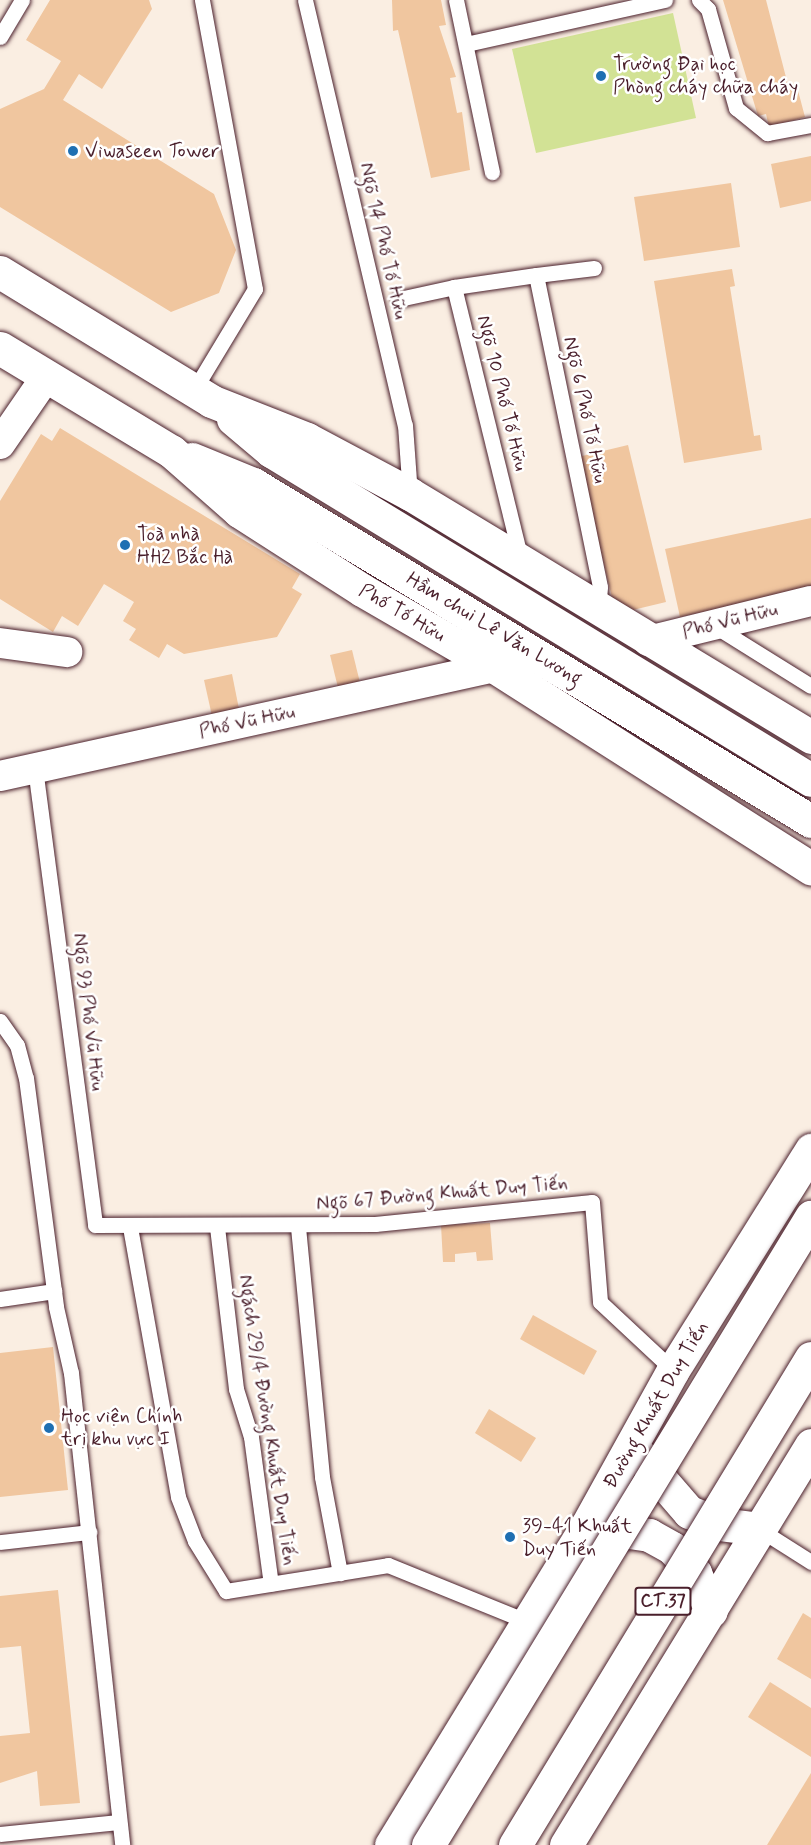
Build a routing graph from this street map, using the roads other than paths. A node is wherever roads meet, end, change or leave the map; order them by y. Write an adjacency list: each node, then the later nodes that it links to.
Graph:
1 (22, 0): 7 (lane)
2 (202, 0): 18 (lane)
3 (305, 0): 21 (lane, Ngõ 14 Phố Tố Hữu)
4 (456, 0): 8 (lane)
5 (664, 0): 8 (lane)
6 (699, 0): 9 (lane)
7 (0, 37)
8 (465, 44): 10 (lane)
9 (811, 125)
10 (492, 172)
11 (594, 268): 13 (lane)
12 (0, 272): 18 (main road)
13 (536, 276): 14 (lane); 24 (lane, Ngõ 6 Phố Tố Hữu)
14 (454, 287): 15 (lane); 22 (lane, Ngõ 10 Phố Tố Hữu)
15 (399, 299)
16 (0, 348): 17 (main road, Phố Tố Hữu)
17 (46, 377): 19 (street); 20 (main road, Phố Tố Hữu)
18 (202, 396): 21 (main road); 34 (main road, Hầm chui Lê Văn Lương)
19 (0, 444)
20 (171, 451): 29 (main road, Phố Tố Hữu); 35 (main road, Hầm chui Lê Văn Lương)
21 (410, 494): 22 (main road)
22 (521, 563): 24 (main road)
23 (811, 601): 25 (street, Phố Vũ Hữu)
24 (597, 610): 26 (main road)
25 (713, 625): 26 (street, Phố Vũ Hữu); 30 (lane)
26 (648, 641): 31 (main road)
27 (0, 643): 28 (street)
28 (67, 652)
29 (495, 667): 32 (street, Phố Vũ Hữu); 36 (main road, Phố Tố Hữu)
30 (811, 686)
31 (811, 737)
32 (35, 768): 33 (street, Phố Vũ Hữu); 40 (lane, Ngõ 93 Phố Vũ Hữu)
33 (0, 776)
34 (811, 780)
35 (811, 820)
36 (809, 870)
37 (0, 1021): 43 (lane)
38 (811, 1150): 46 (main road, Đường Khuất Duy Tiến)
39 (811, 1217): 62 (main road, bridge)
40 (130, 1227): 41 (lane, Ngõ 67 Đường Khuất Duy Tiến); 55 (lane)
41 (217, 1227): 42 (lane, Ngõ 67 Đường Khuất Duy Tiến); 55 (lane, Ngách 29/4 Đường Khuất Duy Tiến)
42 (298, 1227): 46 (lane, Ngõ 67 Đường Khuất Duy Tiến); 54 (lane)
43 (54, 1292): 44 (lane); 51 (lane)
44 (0, 1299)
45 (811, 1358): 63 (main road, CT.37, bridge)
46 (673, 1370): 47 (main road, Đường Khuất Duy Tiến)
47 (631, 1444): 49 (main road, Đường Khuất Duy Tiến); 50 (main road)
48 (811, 1445): 50 (main road)
49 (586, 1527): 56 (main road); 57 (main road, Đường Khuất Duy Tiến)
50 (759, 1529): 53 (lane); 56 (main road)
51 (89, 1532): 52 (lane); 58 (lane)
52 (0, 1542)
53 (811, 1562)
54 (340, 1573): 55 (lane); 57 (lane)
55 (271, 1584)
56 (711, 1611): 64 (main road)
57 (526, 1622): 61 (main road, Đường Khuất Duy Tiến)
58 (118, 1822): 59 (lane); 60 (lane)
59 (0, 1834)
60 (122, 1845)
61 (391, 1845)
62 (428, 1845)
63 (515, 1845)
64 (566, 1845)

